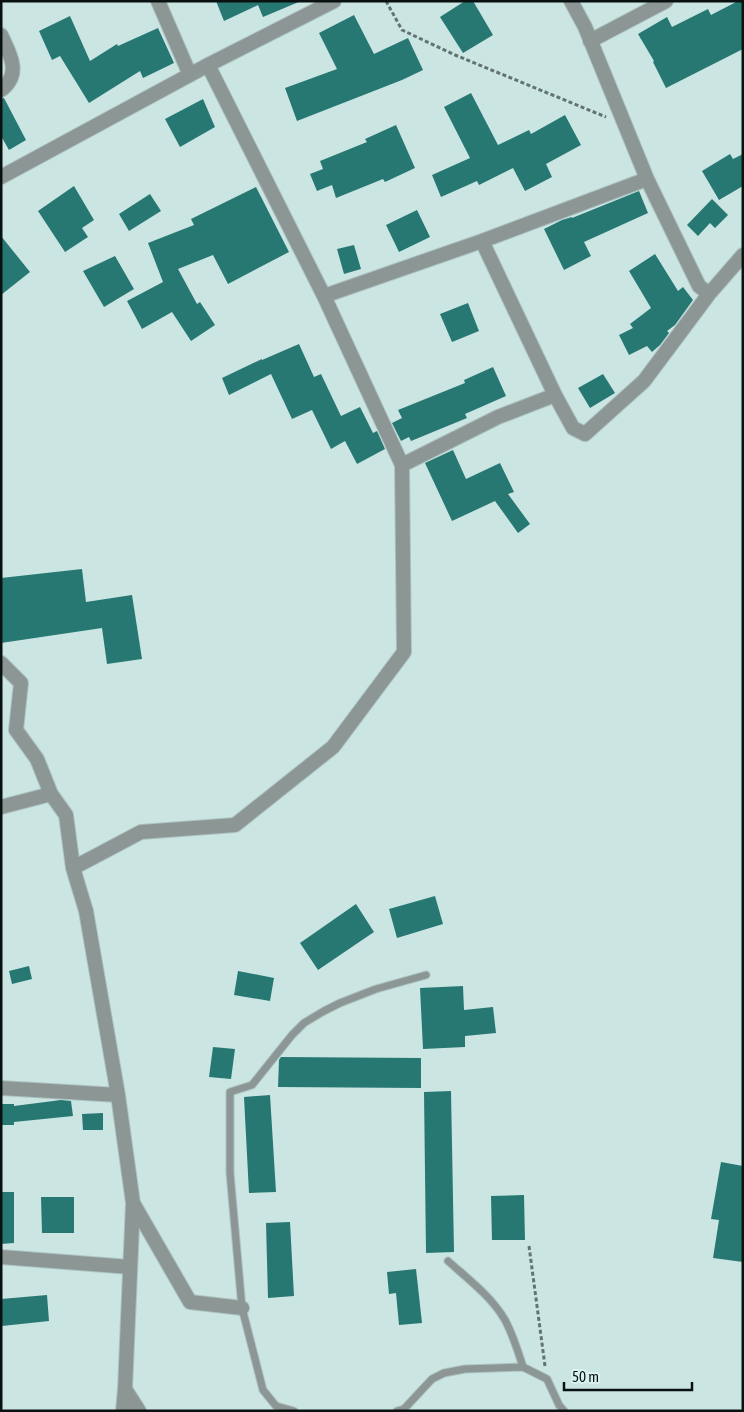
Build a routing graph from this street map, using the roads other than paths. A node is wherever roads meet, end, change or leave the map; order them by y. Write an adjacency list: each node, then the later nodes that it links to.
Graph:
1 (158, 1): 8 (street)
2 (334, 1): 7 (street)
3 (571, 1): 6 (street)
4 (666, 1): 6 (street)
5 (1, 35): 9 (street)
6 (590, 41): 11 (street)
7 (208, 65): 8 (street); 15 (street)
8 (190, 75): 10 (street)
9 (1, 90)
10 (1, 177)
11 (647, 179): 12 (street); 14 (street)
12 (482, 242): 15 (street); 16 (street)
13 (743, 255): 14 (street)
14 (709, 294): 16 (street)
15 (324, 296): 17 (street)
16 (555, 395): 17 (street)
17 (402, 465): 21 (street)
18 (1, 663): 19 (street)
19 (51, 794): 20 (street); 21 (street)
20 (1, 807)
21 (73, 868): 24 (street)
22 (426, 975): 29 (lane)
23 (1, 1088): 24 (street)
24 (118, 1095): 25 (street)
25 (133, 1203): 28 (street); 29 (street)
26 (1, 1257): 28 (street)
27 (448, 1261): 30 (lane)
28 (130, 1268): 31 (street)
29 (242, 1308): 34 (lane)
30 (523, 1367): 35 (lane); 36 (lane)
31 (125, 1389): 32 (street); 33 (street)
32 (123, 1411)
33 (139, 1411)
34 (294, 1411)
35 (397, 1411)
36 (564, 1411)

